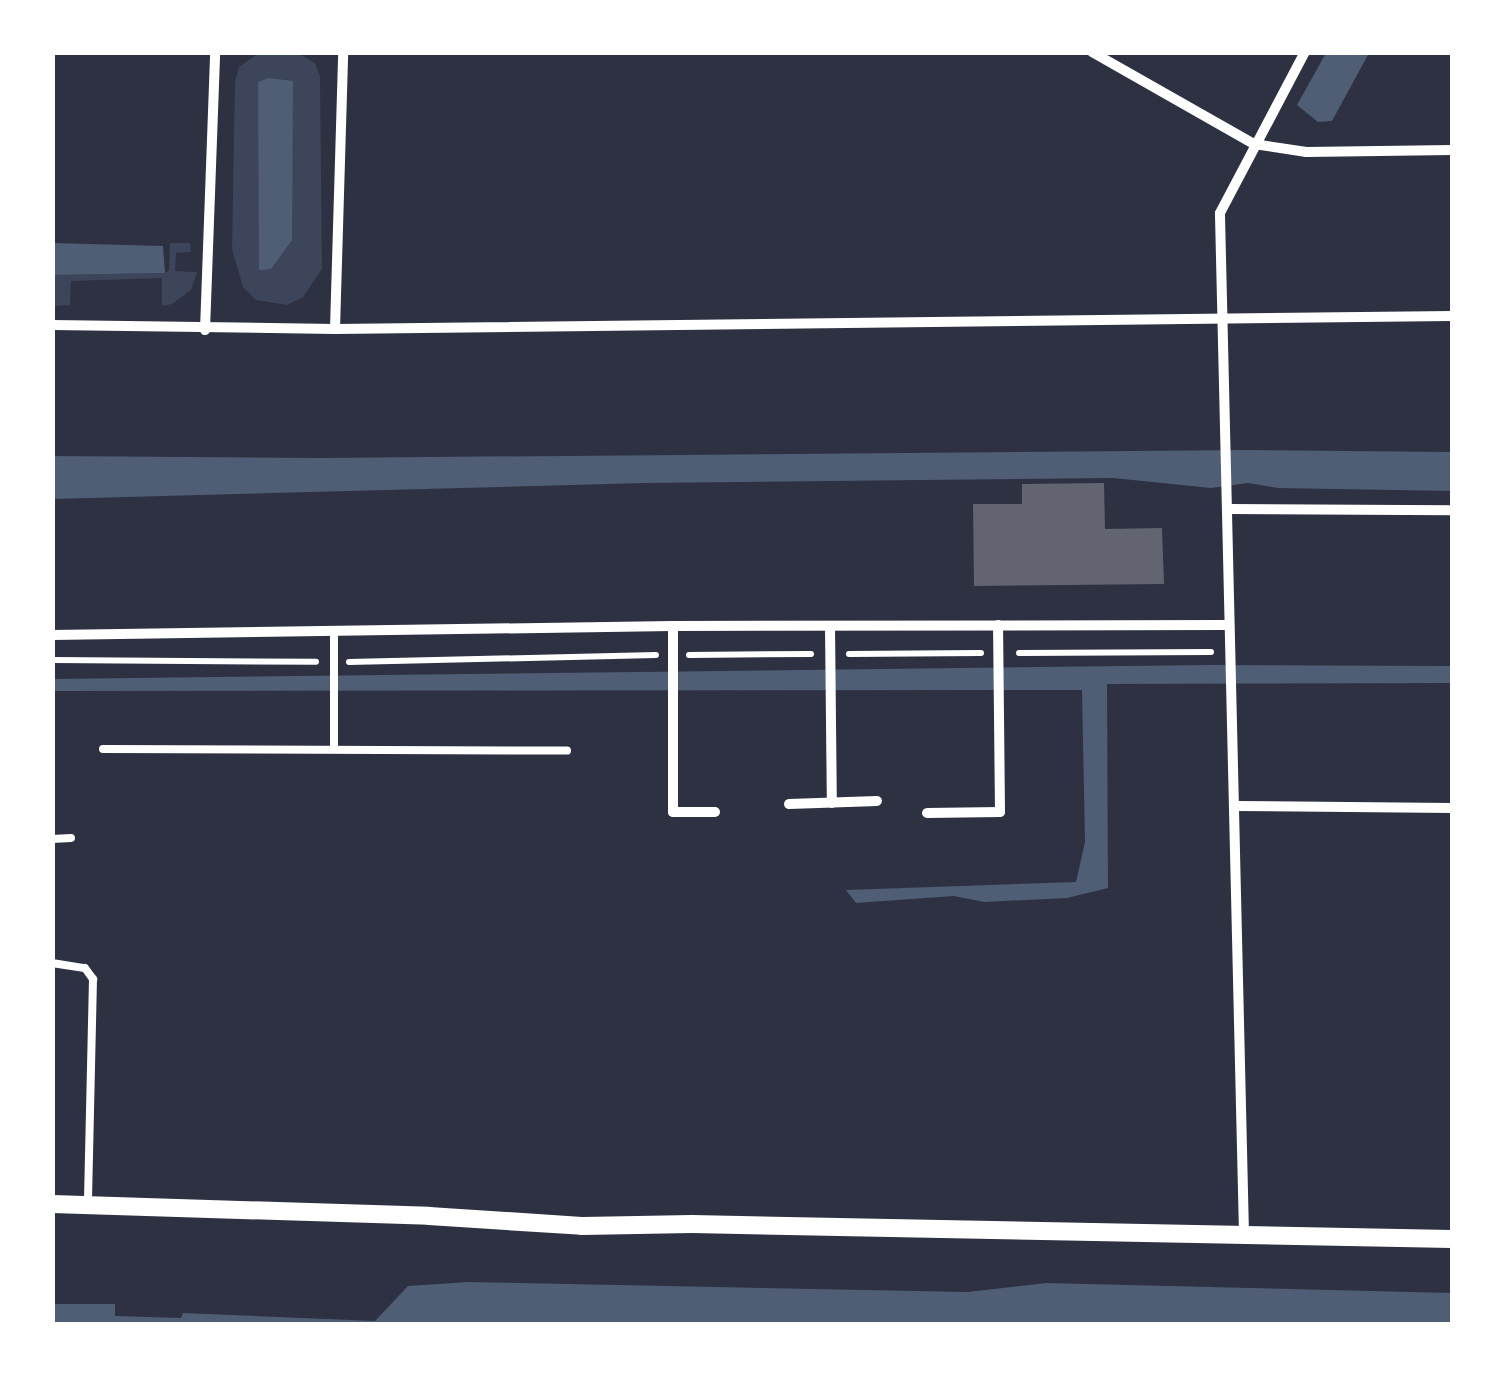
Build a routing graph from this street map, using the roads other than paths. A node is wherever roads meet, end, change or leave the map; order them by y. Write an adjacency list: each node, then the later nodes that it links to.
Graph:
1 (215, 52): 10 (street)
2 (343, 52): 11 (street)
3 (1092, 52): 5 (street)
4 (1306, 52): 5 (street)
5 (1254, 144): 6 (street); 8 (street)
6 (1452, 150)
7 (1452, 316): 8 (street)
8 (1223, 318): 11 (street); 12 (street)
9 (52, 325): 10 (street)
10 (205, 330): 11 (street)
11 (335, 330)
12 (1229, 509): 13 (street); 15 (street)
13 (1452, 510)
14 (998, 624): 15 (street); 17 (street); 29 (street)
15 (1226, 625): 26 (street)
16 (672, 626): 17 (street); 18 (street); 28 (street)
17 (830, 626): 24 (street)
18 (334, 633): 19 (street); 20 (lane)
19 (52, 635)
20 (334, 748): 21 (lane); 22 (lane)
21 (103, 749)
22 (567, 751)
23 (877, 801): 24 (street)
24 (832, 802): 25 (street)
25 (789, 804)
26 (1235, 806): 27 (street); 35 (street)
27 (1452, 808)
28 (715, 812)
29 (927, 813)
30 (71, 838): 31 (lane)
31 (52, 839)
32 (52, 963): 34 (lane)
33 (52, 1204): 34 (street)
34 (88, 1204): 35 (street)
35 (1244, 1234): 36 (street)
36 (1452, 1239)

